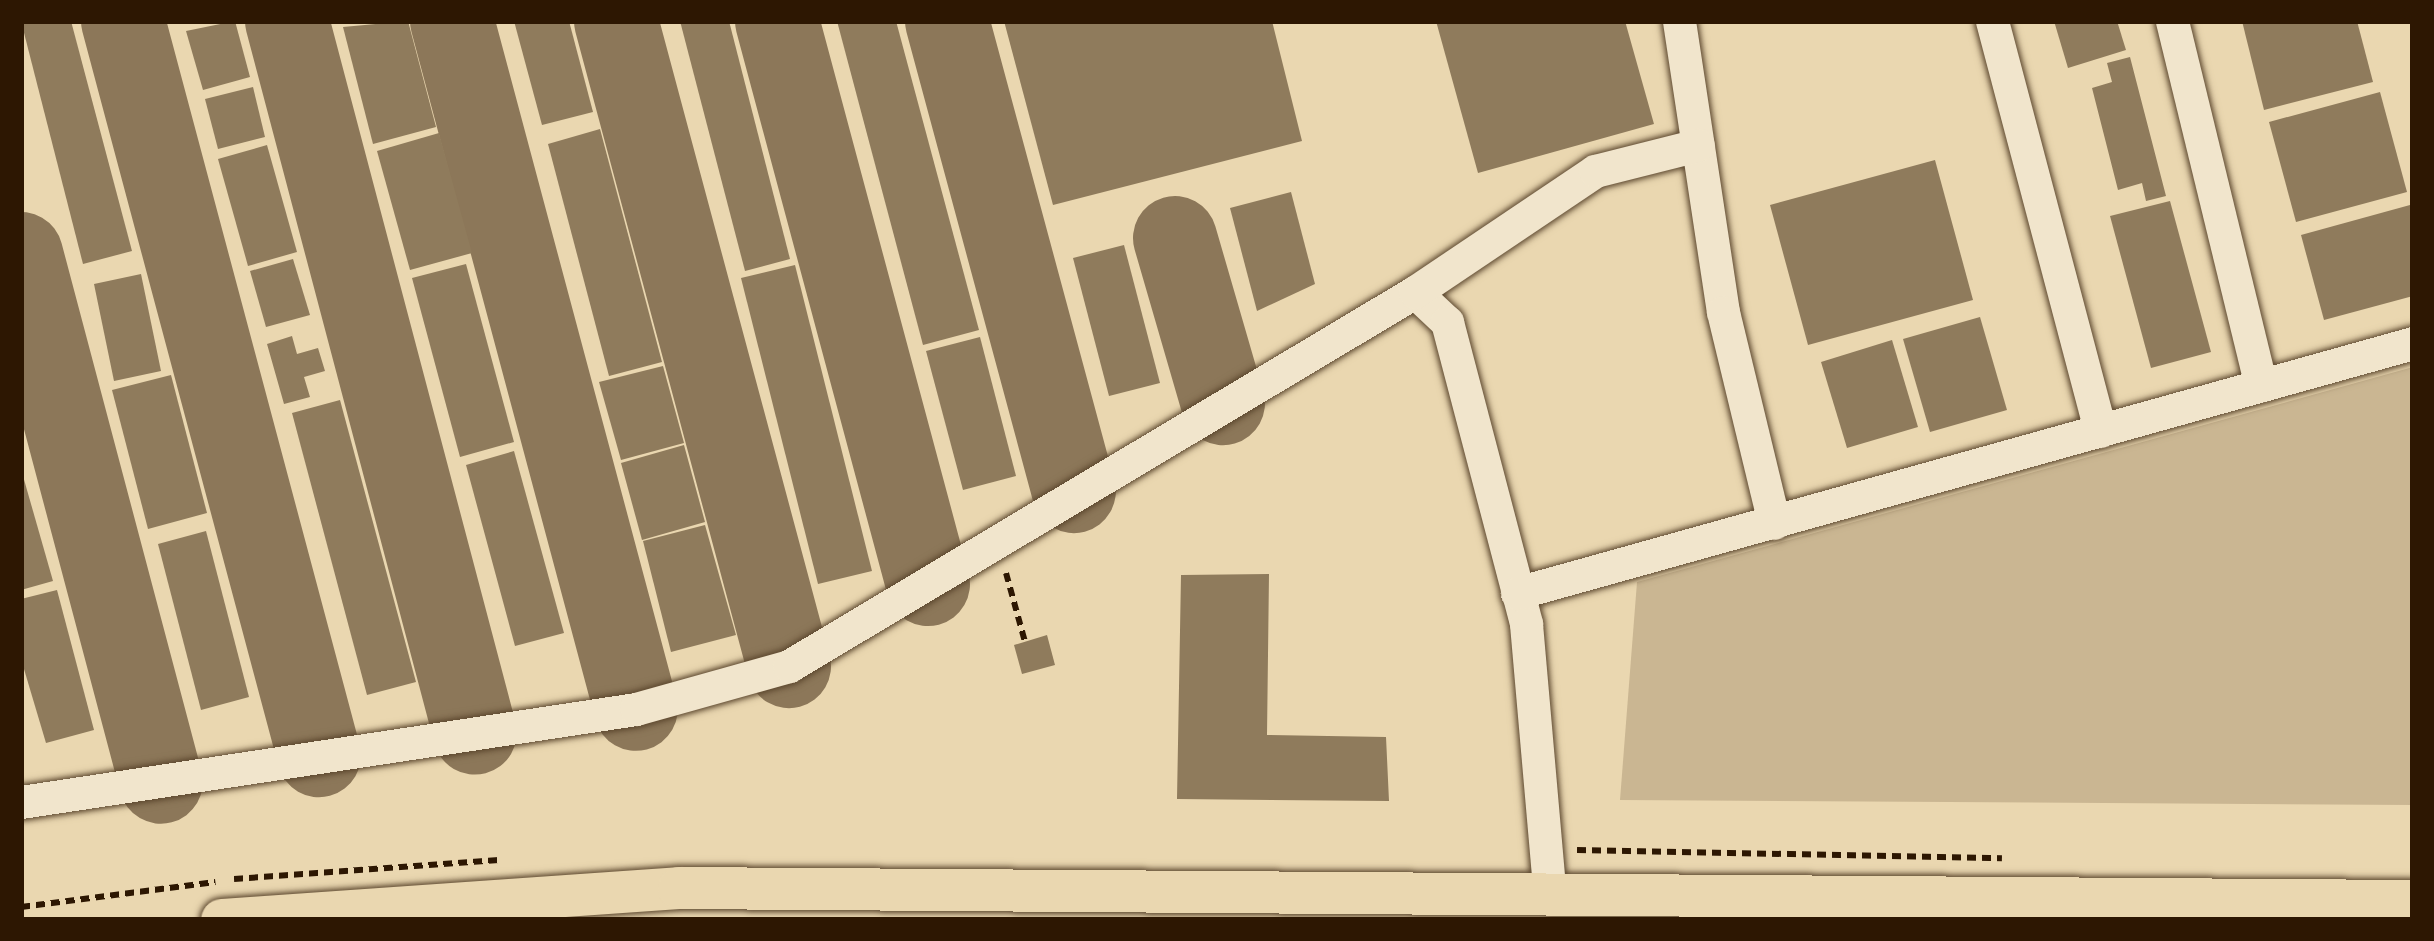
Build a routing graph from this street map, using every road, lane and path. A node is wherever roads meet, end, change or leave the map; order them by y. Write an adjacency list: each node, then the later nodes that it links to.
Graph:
1 (1679, 21): 4 (lane)
2 (1992, 21): 8 (lane)
3 (2172, 21): 7 (lane)
4 (1698, 145): 5 (lane); 9 (lane)
5 (1415, 292): 10 (lane); 11 (lane)
6 (2413, 343): 7 (lane)
7 (2261, 386): 8 (lane)
8 (2100, 430): 9 (lane)
9 (1774, 523): 11 (lane)
10 (996, 541): 12 (path); 13 (lane)
11 (1517, 593): 14 (lane)
12 (1025, 642)
13 (21, 802)
14 (1550, 898): 16 (main road); 17 (main road)
15 (2413, 901): 16 (main road)
16 (1915, 912)
17 (222, 920)

